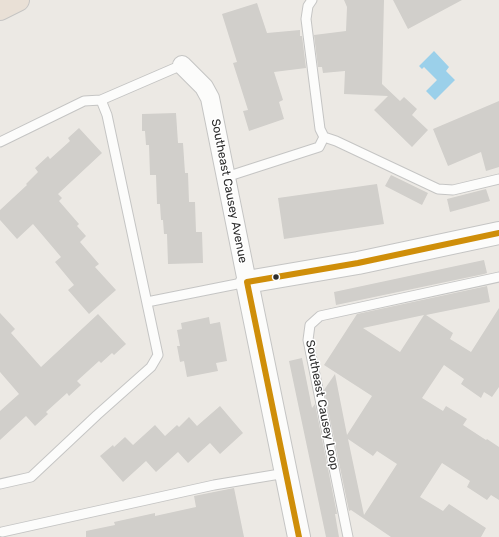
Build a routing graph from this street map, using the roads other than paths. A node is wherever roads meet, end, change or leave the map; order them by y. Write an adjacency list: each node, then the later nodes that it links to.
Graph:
1 (18, 0): 3 (highway)
2 (312, 0): 6 (lane)
3 (0, 9)
4 (182, 65): 5 (lane); 8 (street, Southeast Causey Avenue)
5 (101, 100): 7 (lane); 13 (lane)
6 (324, 137): 8 (lane); 9 (lane)
7 (0, 142)
8 (226, 177): 12 (street, Southeast Causey Avenue)
9 (499, 180)
10 (499, 233): 12 (street)
11 (499, 277): 18 (lane, Southeast Causey Loop)
12 (247, 282): 13 (lane); 14 (street, Southeast Causey Avenue)
13 (147, 302): 15 (lane)
14 (286, 473): 16 (lane); 17 (street, Southeast Causey Avenue)
15 (0, 484)
16 (2, 532)
17 (299, 537)
18 (348, 537)

